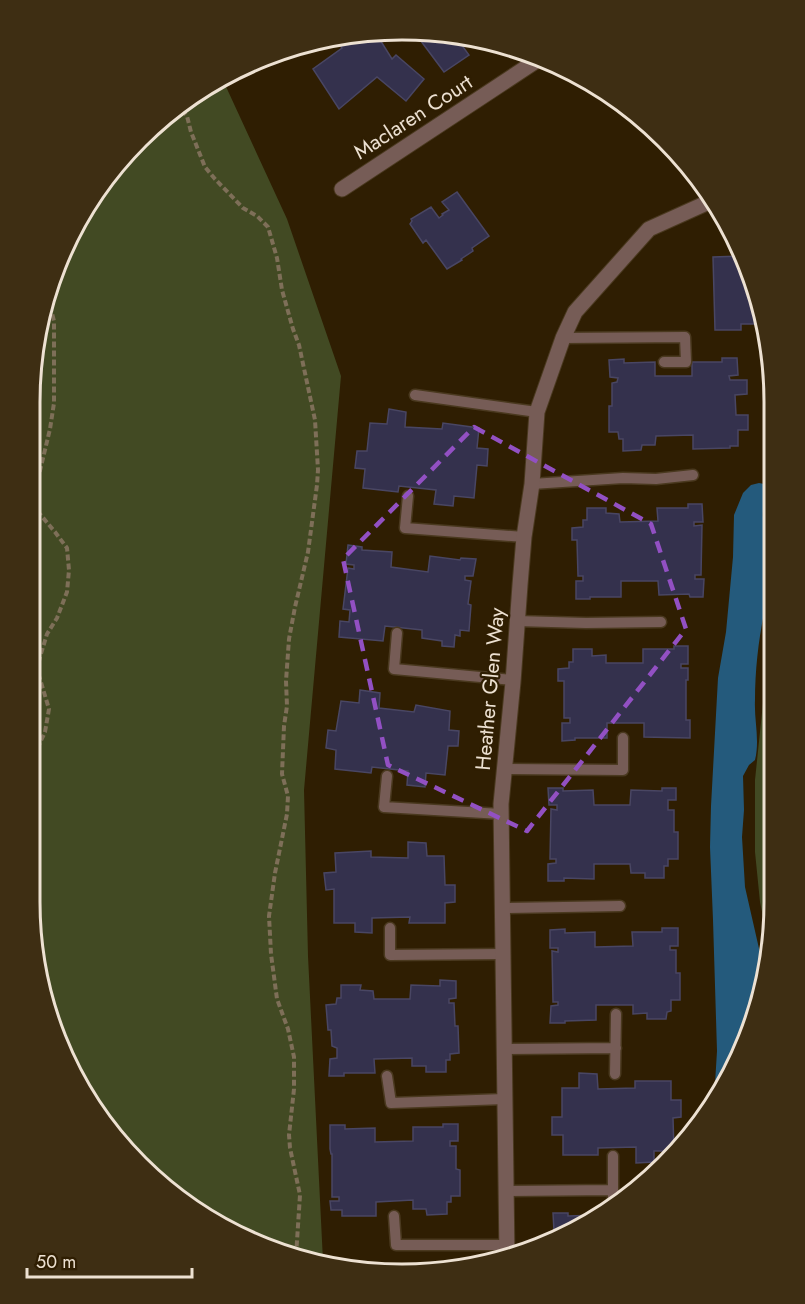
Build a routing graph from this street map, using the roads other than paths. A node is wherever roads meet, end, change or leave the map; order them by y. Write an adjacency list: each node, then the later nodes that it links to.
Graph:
1 (531, 64): 2 (street, Maclaren Court)
2 (342, 189)
3 (705, 204): 4 (street, Heather Glen Way)
4 (563, 338): 5 (lane); 7 (street, Heather Glen Way)
5 (664, 362)
6 (415, 395): 7 (lane)
7 (537, 412): 9 (street, Heather Glen Way)
8 (693, 475): 9 (lane)
9 (531, 484): 11 (street, Heather Glen Way)
10 (408, 496): 11 (lane)
11 (524, 537): 12 (street, Heather Glen Way)
12 (517, 621): 13 (lane); 15 (street, Heather Glen Way)
13 (661, 622)
14 (397, 633): 15 (lane)
15 (513, 680): 17 (street, Heather Glen Way)
16 (623, 738): 17 (lane)
17 (504, 769): 19 (street, Heather Glen Way)
18 (387, 776): 19 (lane)
19 (501, 814): 21 (street, Heather Glen Way)
20 (620, 906): 21 (lane)
21 (502, 908): 23 (street, Heather Glen Way)
22 (390, 928): 23 (lane)
23 (503, 954): 26 (street, Heather Glen Way)
24 (616, 1014): 25 (lane)
25 (615, 1048): 26 (lane); 27 (lane)
26 (504, 1049): 29 (street, Heather Glen Way)
27 (615, 1074)
28 (387, 1076): 29 (lane)
29 (505, 1099): 32 (street, Heather Glen Way)
30 (613, 1156): 31 (lane)
31 (613, 1190): 32 (lane); 33 (lane)
32 (506, 1191): 35 (street, Heather Glen Way)
33 (613, 1196)
34 (394, 1216): 36 (lane)
35 (507, 1248)
36 (498, 1250)

